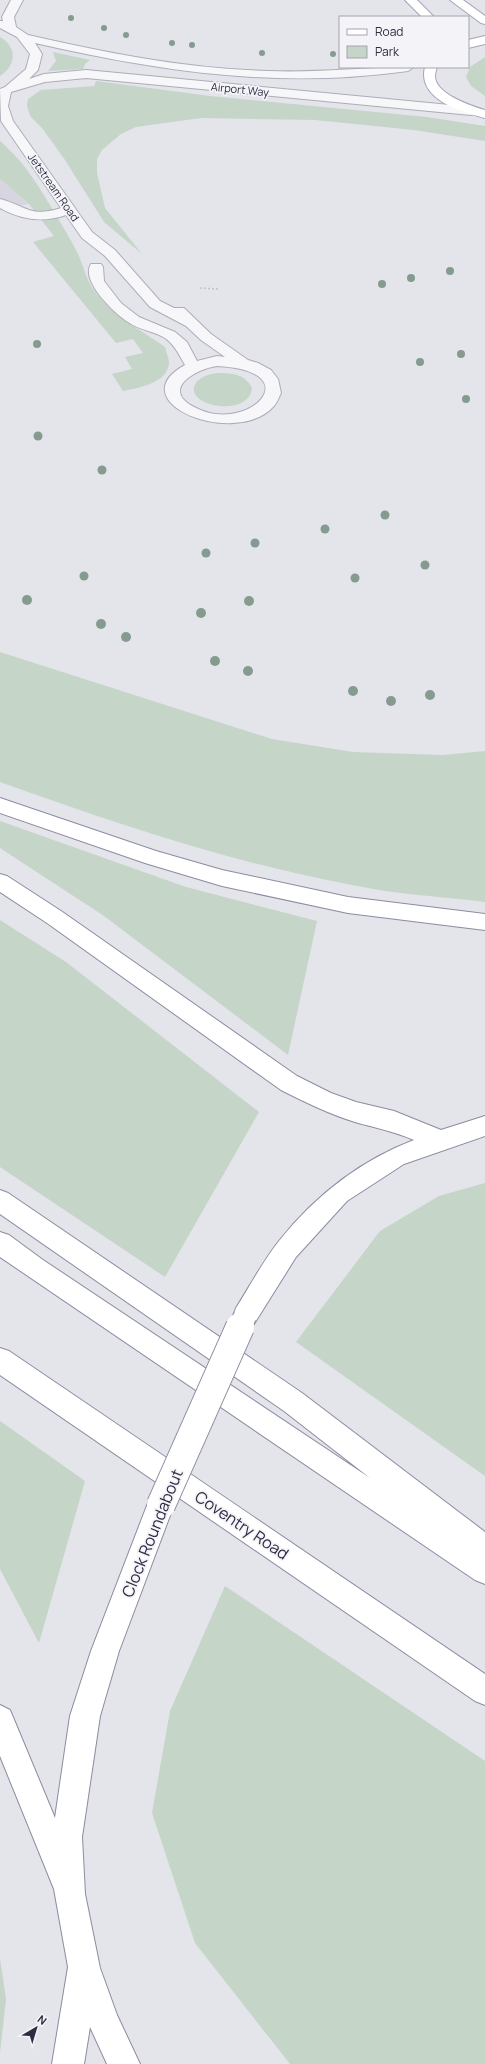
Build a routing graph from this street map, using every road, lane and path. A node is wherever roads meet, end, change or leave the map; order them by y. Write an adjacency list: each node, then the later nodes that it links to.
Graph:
1 (17, 0): 6 (street)
2 (412, 0): 4 (main road)
3 (456, 0): 5 (main road)
4 (427, 16)
5 (485, 21)
6 (5, 26): 7 (street)
7 (27, 38): 10 (street, Airport Way); 12 (street)
8 (485, 40): 9 (main road)
9 (469, 44)
10 (403, 68)
11 (430, 68): 13 (main road)
12 (5, 91): 13 (street, Airport Way); 16 (street, Jetstream Road)
13 (471, 111): 14 (main road)
14 (485, 114)
15 (0, 127): 16 (street, Jetstream Road)
16 (21, 139): 18 (street, Jetstream Road)
17 (0, 203): 18 (street)
18 (69, 210): 19 (street, Jetstream Road)
19 (87, 235): 20 (street); 21 (street)
20 (110, 253): 22 (street); 26 (street)
21 (96, 267): 27 (street); 27 (street)
22 (152, 280)
23 (196, 288): 24 (path)
24 (219, 289)
25 (165, 293): 26 (street)
26 (189, 322): 28 (street)
27 (170, 334): 29 (street)
28 (245, 363): 29 (street); 29 (street)
29 (193, 367)
30 (0, 805): 32 (main road)
31 (0, 882): 34 (main road)
32 (485, 922)
33 (485, 1126): 34 (main road, Clock Roundabout)
34 (440, 1140): 42 (main road, Clock Roundabout, bridge)
35 (0, 1201): 38 (main road)
36 (0, 1243): 39 (main road)
37 (0, 1360): 40 (main road, Coventry Road)
38 (485, 1549)
39 (485, 1570)
40 (485, 1691)
41 (0, 1720): 42 (main road)
42 (70, 1894): 43 (main road, Clock Roundabout)
43 (84, 1968): 44 (main road); 45 (main road, Clock Roundabout)
44 (68, 2064)
45 (124, 2064)

